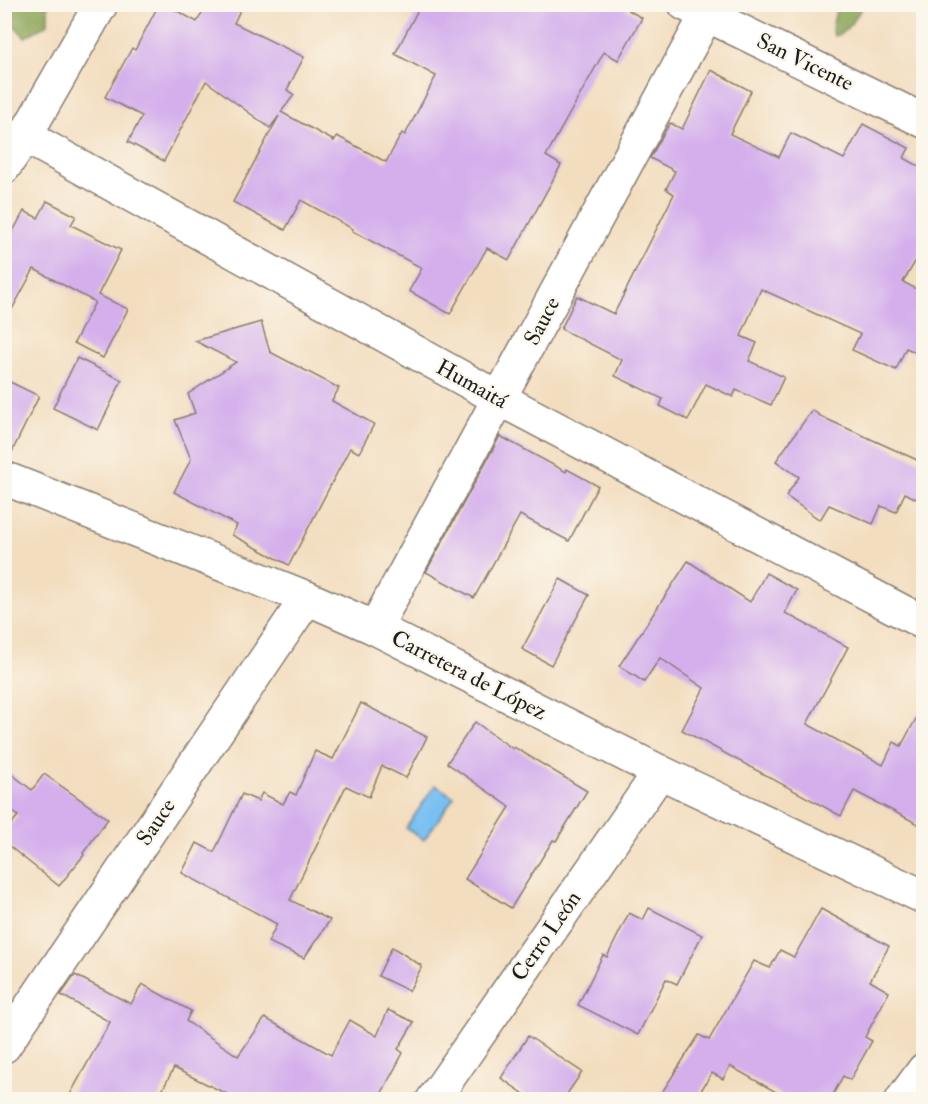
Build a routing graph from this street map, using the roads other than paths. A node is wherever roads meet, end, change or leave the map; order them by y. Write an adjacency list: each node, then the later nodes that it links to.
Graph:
1 (100, 4): 4 (street)
2 (696, 9): 3 (street, San Vicente); 6 (street, Sauce)
3 (924, 121)
4 (25, 136): 5 (street); 6 (street, Humaitá)
5 (4, 167)
6 (500, 399): 9 (street, Humaitá); 10 (street, Sauce)
7 (4, 478): 8 (street, Carretera de López)
8 (307, 598): 10 (street, Carretera de López); 13 (street, Sauce)
9 (924, 623)
10 (375, 628): 11 (street, Carretera de López)
11 (660, 772): 12 (street, Carretera de López); 15 (street, Cerro León)
12 (924, 897)
13 (4, 1046)
14 (924, 1070): 16 (street)
15 (433, 1100)
16 (902, 1100)

